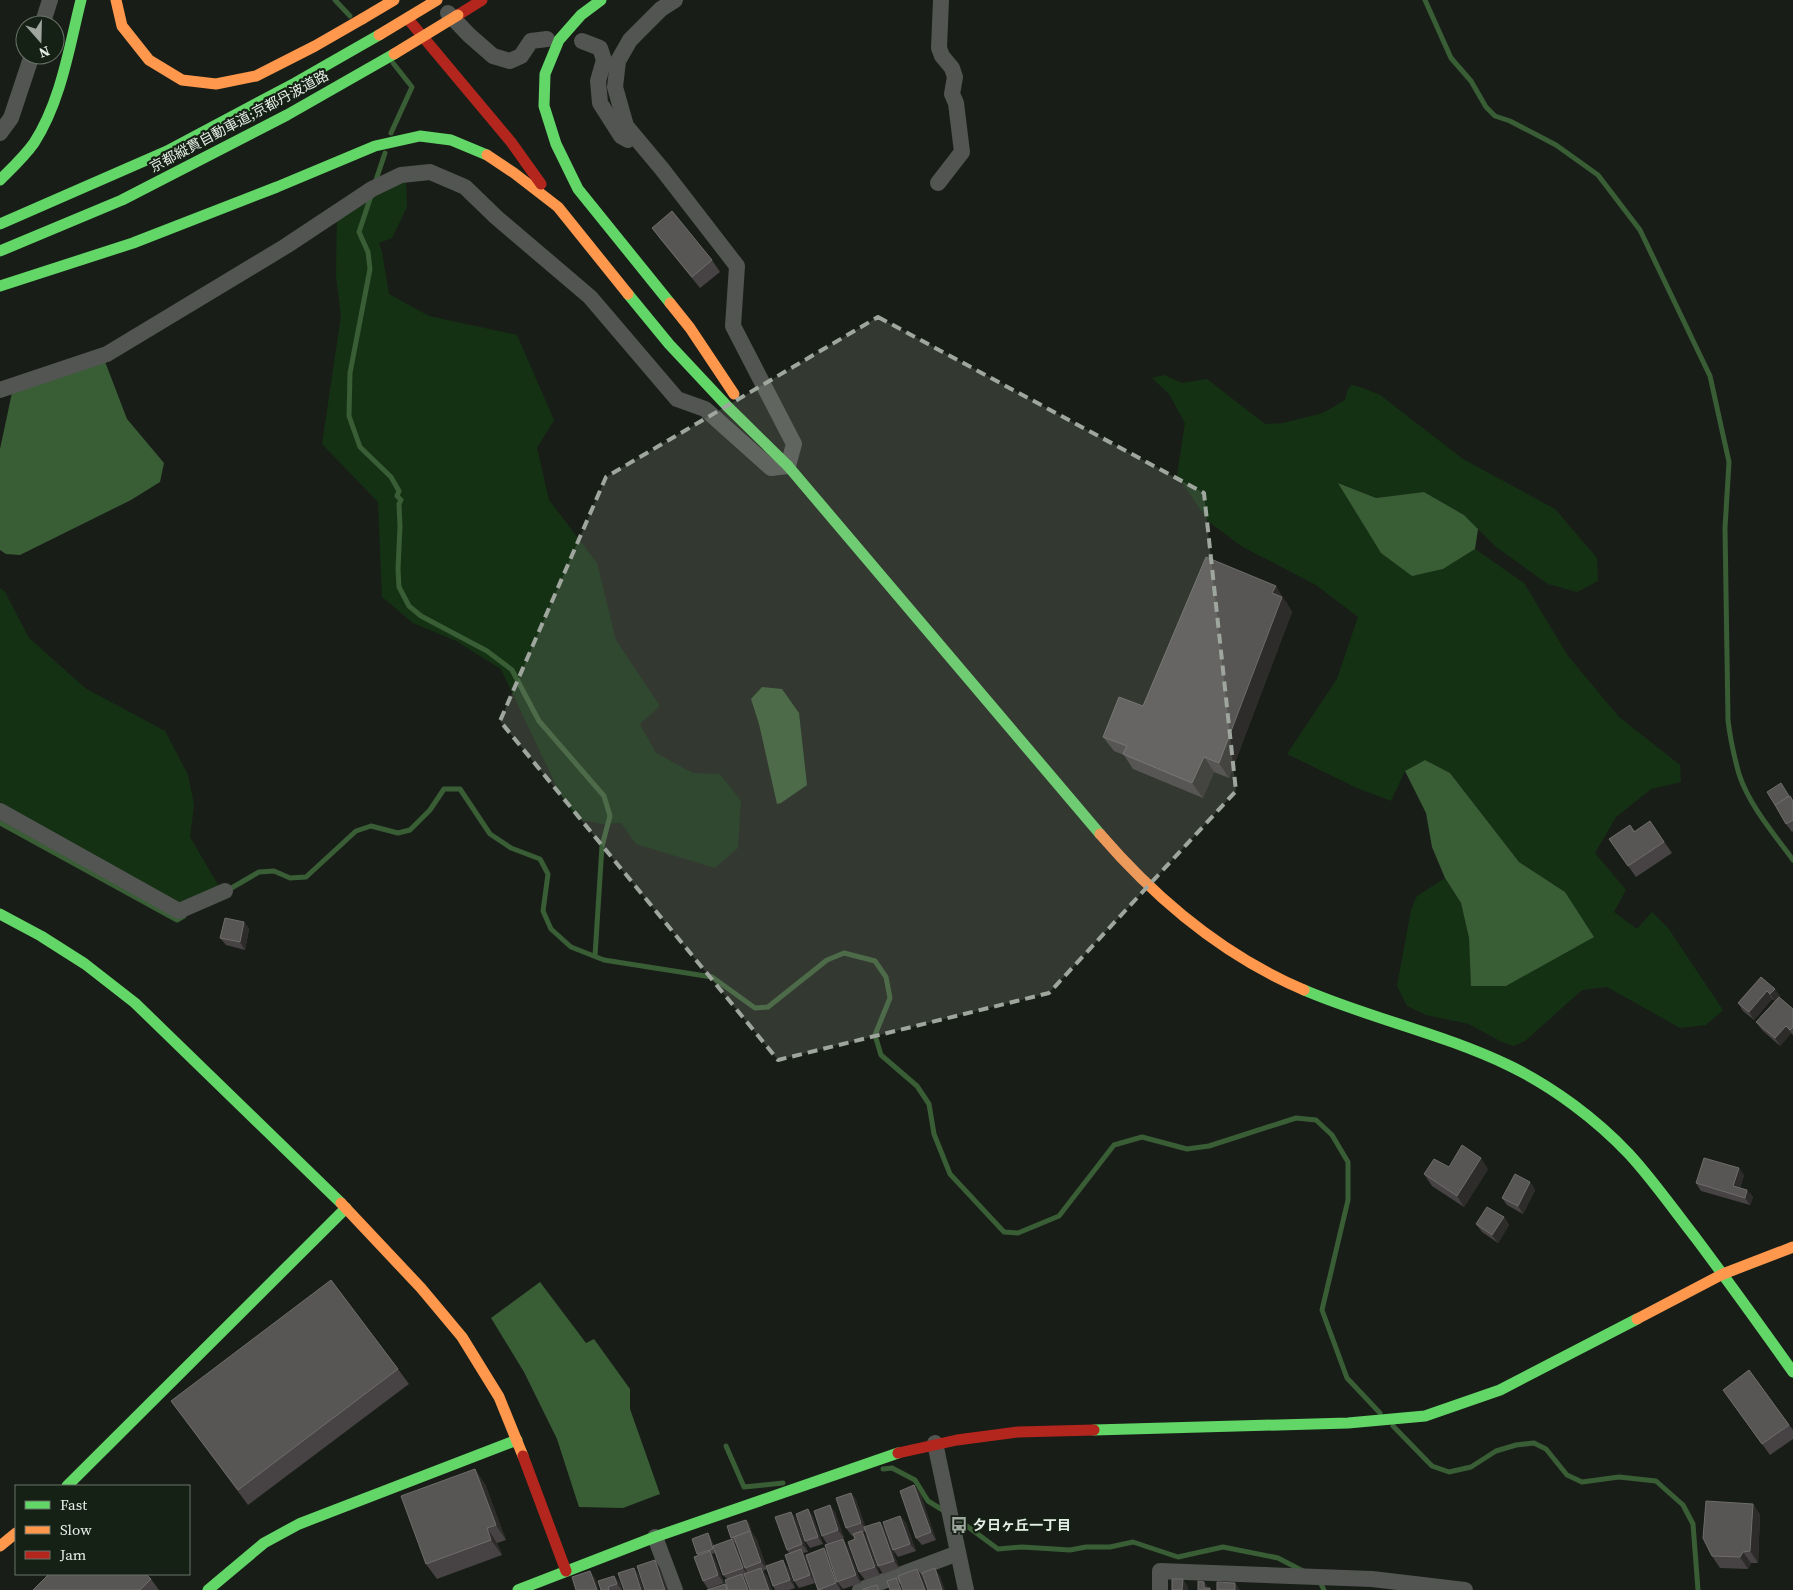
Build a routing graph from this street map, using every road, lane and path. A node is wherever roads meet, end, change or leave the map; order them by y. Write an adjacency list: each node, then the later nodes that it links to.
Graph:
1 (50, 0): 11 (street)
2 (81, 0): 19 (main road)
3 (116, 0): 4 (main road, bridge)
4 (393, 0): 22 (main road)
5 (411, 0): 12 (main road)
6 (437, 0): 13 (street); 23 (main road, 京都縦貫自動車道;京都丹波道路, bridge)
7 (482, 0): 24 (main road, 京都縦貫自動車道;京都丹波道路, bridge)
8 (601, 0): 21 (main road)
9 (676, 0): 17 (street)
10 (941, 0): 20 (street)
11 (45, 15)
12 (443, 37)
13 (547, 39)
14 (582, 41): 17 (street)
15 (29, 65): 16 (street)
16 (0, 133)
17 (649, 154): 28 (street)
18 (550, 161): 21 (main road)
19 (0, 180)
20 (938, 183)
21 (578, 190): 27 (main road)
22 (558, 207): 25 (main road); 27 (main road)
23 (0, 224)
24 (0, 251)
25 (0, 286)
26 (0, 390): 28 (street)
27 (773, 450): 28 (main road)
28 (788, 466): 34 (main road)
29 (0, 811): 30 (street)
30 (225, 891)
31 (0, 914): 32 (main road)
32 (346, 1208): 36 (main road); 38 (main road)
33 (1793, 1247): 34 (main road)
34 (1723, 1274): 35 (main road); 37 (main road)
35 (1793, 1372)
36 (518, 1440): 43 (main road); 44 (main road)
37 (935, 1443): 40 (main road); 42 (street)
38 (69, 1485)
39 (15, 1535): 41 (main road)
40 (655, 1537): 43 (main road); 46 (street)
41 (0, 1546)
42 (958, 1553): 47 (street); 48 (street)
43 (566, 1571): 45 (main road)
44 (208, 1590)
45 (518, 1590)
46 (675, 1590)
47 (860, 1590)
48 (966, 1590)
49 (1160, 1590): 50 (street)
50 (1465, 1590)

